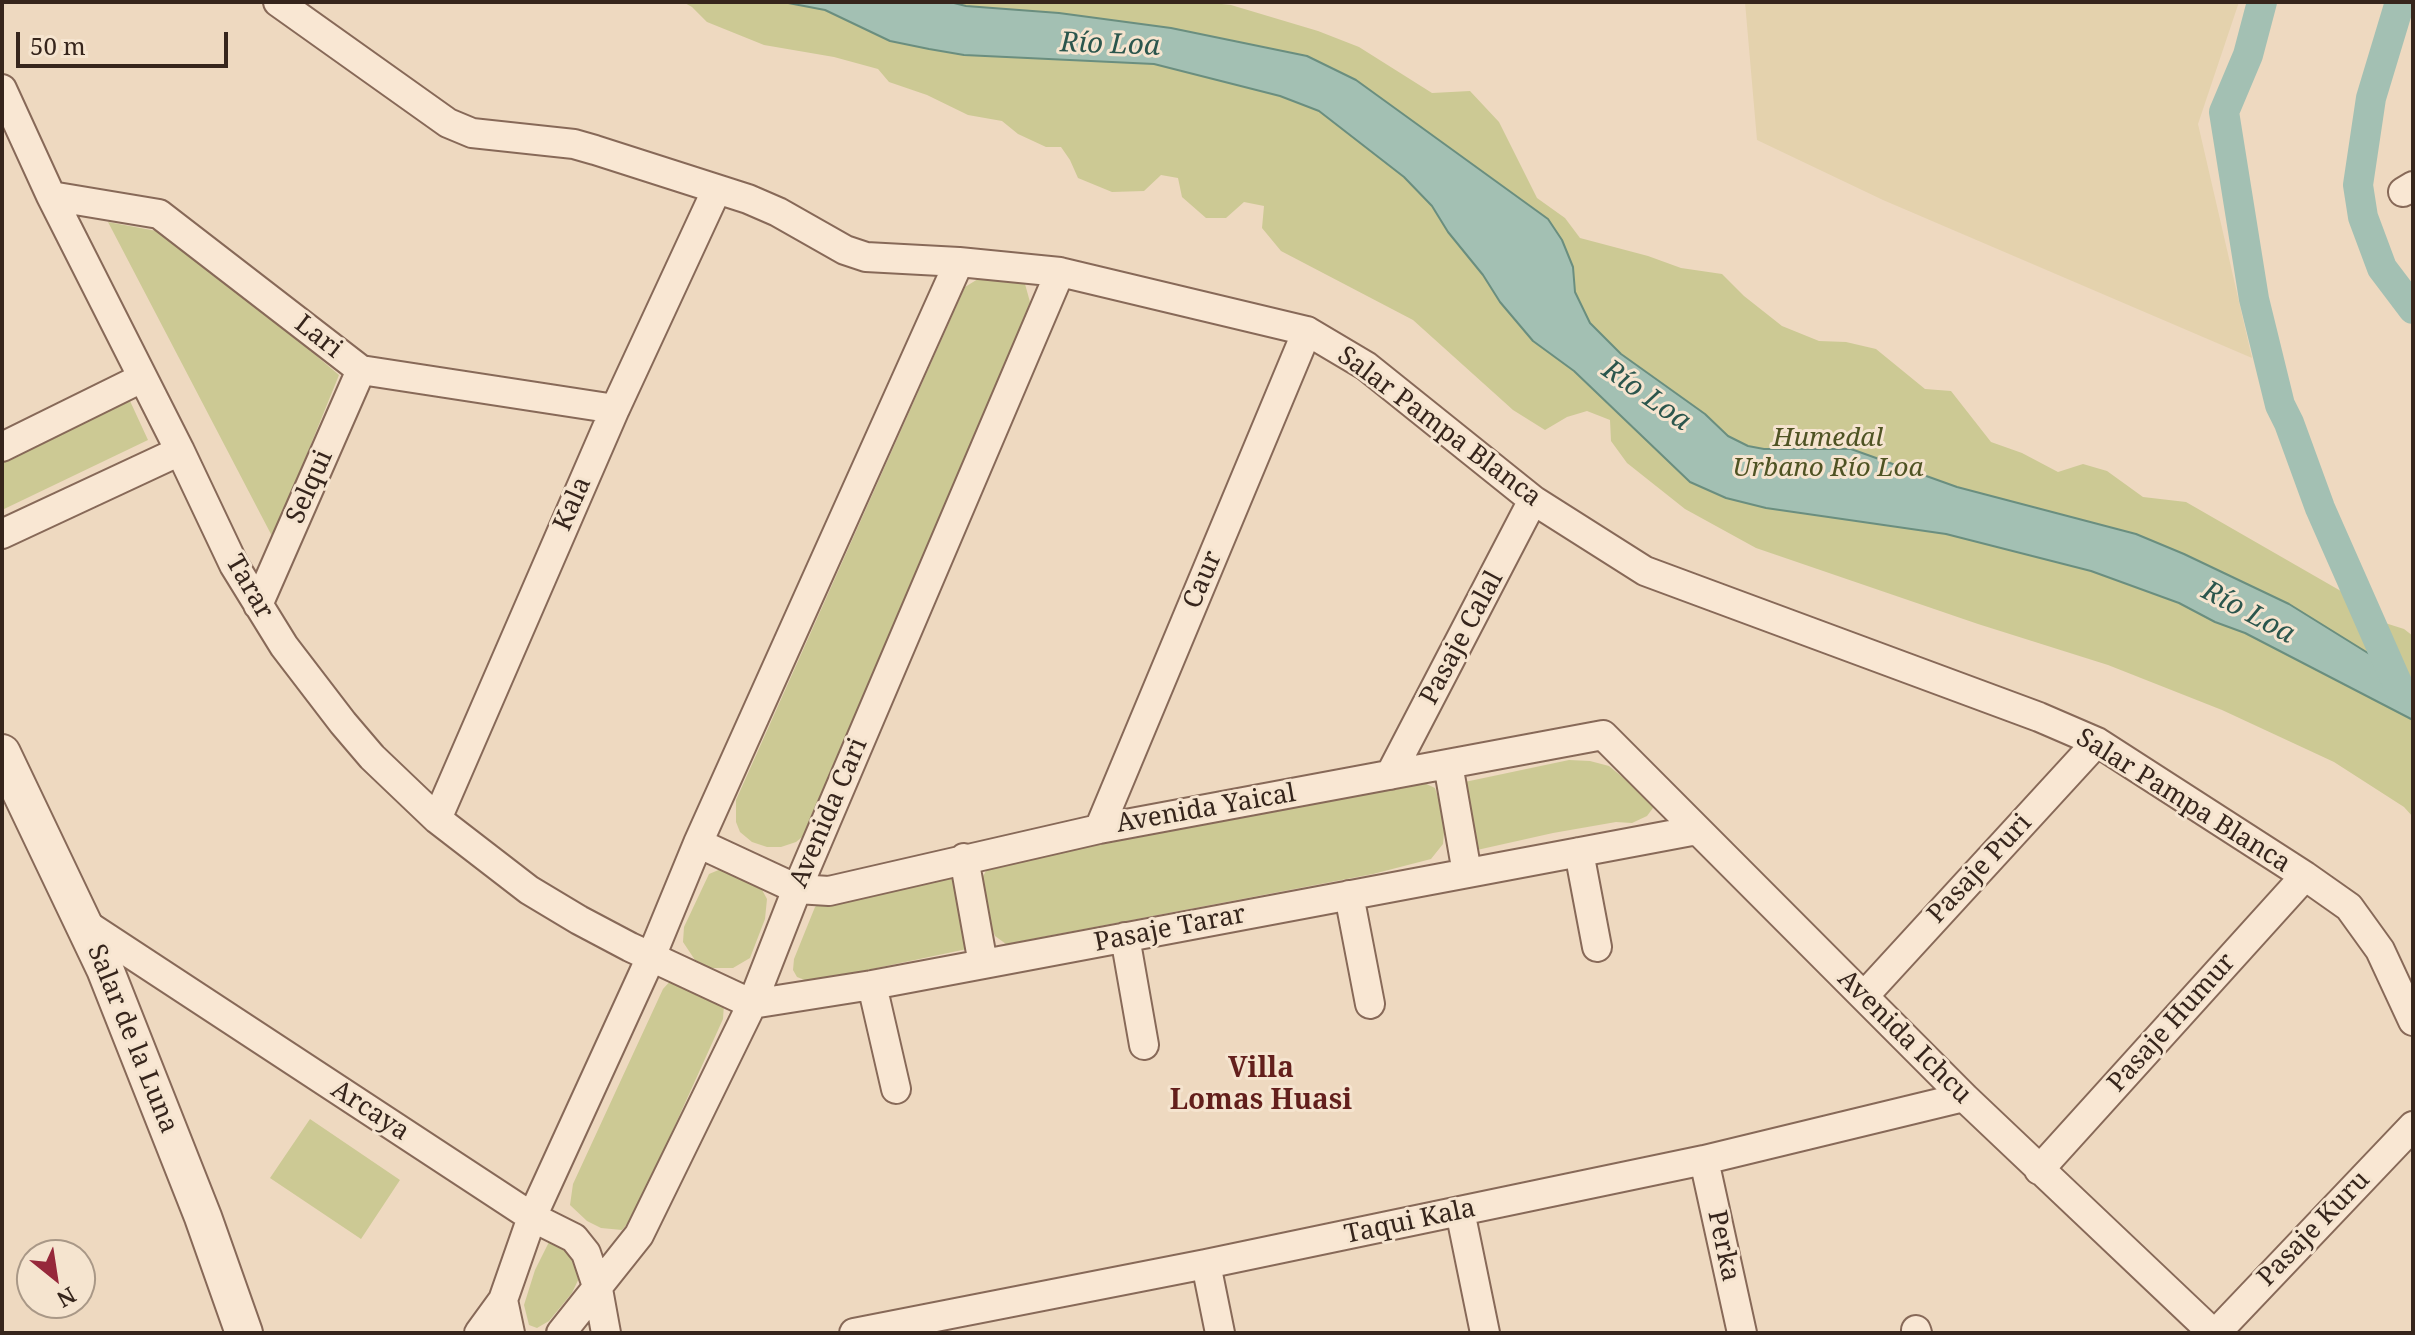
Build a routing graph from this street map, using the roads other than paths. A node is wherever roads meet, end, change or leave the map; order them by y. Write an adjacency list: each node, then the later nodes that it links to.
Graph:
1 (278, 2): 3 (street, Salar Pampa Blanca)
2 (2, 89): 4 (street, Tarar)
3 (716, 191): 5 (street, Salar Pampa Blanca); 10 (street, Kala)
4 (51, 196): 8 (street, Lari); 9 (street, Tarar)
5 (959, 262): 6 (street, Salar Pampa Blanca); 24 (street)
6 (1060, 272): 7 (street, Salar Pampa Blanca); 29 (street, Avenida Cari)
7 (1307, 331): 13 (street, Salar Pampa Blanca); 22 (street, Caur)
8 (361, 370): 10 (street, Lari); 15 (street, Selqui)
9 (142, 378): 11 (street); 12 (street, Tarar)
10 (615, 409): 21 (street, Kala)
11 (2, 447)
12 (180, 451): 14 (street); 15 (street, Tarar)
13 (1533, 500): 17 (street, Salar Pampa Blanca); 20 (street, Pasaje Calal)
14 (2, 534)
15 (258, 605): 21 (street, Tarar)
16 (1603, 735): 19 (street, Avenida Yaical); 23 (street, Avenida Ichcu)
17 (2097, 742): 28 (street, Salar Pampa Blanca); 37 (street, Pasaje Puri)
18 (2, 753): 31 (street, Salar de la Luna)
19 (1448, 764): 20 (street, Avenida Yaical); 27 (street)
20 (1390, 775): 22 (street, Avenida Yaical)
21 (437, 819): 34 (street, Tarar)
22 (1099, 829): 26 (street, Avenida Yaical)
23 (1697, 830): 25 (street, Pasaje Tarar); 37 (street, Avenida Ichcu)
24 (698, 843): 29 (street, Avenida Yaical); 34 (street)
25 (1579, 852): 27 (street, Pasaje Tarar); 33 (street)
26 (964, 858): 29 (street, Avenida Yaical); 35 (street)
27 (1467, 873): 30 (street, Pasaje Tarar)
28 (2305, 876): 40 (street, Salar Pampa Blanca); 46 (street, Pasaje Humur)
29 (797, 889): 38 (street, Avenida Cari)
30 (1349, 895): 32 (street, Pasaje Tarar); 39 (street)
31 (84, 923): 48 (street, Arcaya); 53 (street, Salar de la Luna)
32 (1125, 937): 35 (street, Pasaje Tarar); 41 (street)
33 (1597, 947)
34 (651, 957): 38 (street); 48 (street)
35 (983, 964): 36 (street, Pasaje Tarar)
36 (872, 985): 38 (street, Pasaje Tarar); 42 (street)
37 (1864, 996): 43 (street, Avenida Ichcu)
38 (752, 1004): 50 (street, Avenida Cari)
39 (1370, 1004)
40 (2413, 1021)
41 (1144, 1045)
42 (896, 1089)
43 (1964, 1097): 45 (street, Taqui Kala); 46 (street, Avenida Ichcu)
44 (2413, 1126): 62 (street, Pasaje Kuru)
45 (1704, 1160): 47 (street, Taqui Kala); 61 (street, Perka)
46 (2039, 1170): 62 (street, Avenida Ichcu)
47 (1460, 1211): 49 (street, Taqui Kala); 60 (street)
48 (532, 1217): 50 (street, Arcaya); 51 (street)
49 (1206, 1264): 52 (street, Taqui Kala); 59 (street)
50 (598, 1289): 56 (street, Avenida Cari); 57 (street, Arcaya)
51 (503, 1300): 54 (street); 55 (street)
52 (962, 1323): 58 (street, Taqui Kala)
53 (244, 1333)
54 (479, 1333)
55 (510, 1333)
56 (561, 1333)
57 (606, 1333)
58 (854, 1333)
59 (1220, 1333)
60 (1485, 1333)
61 (1742, 1333)
62 (2214, 1333)

